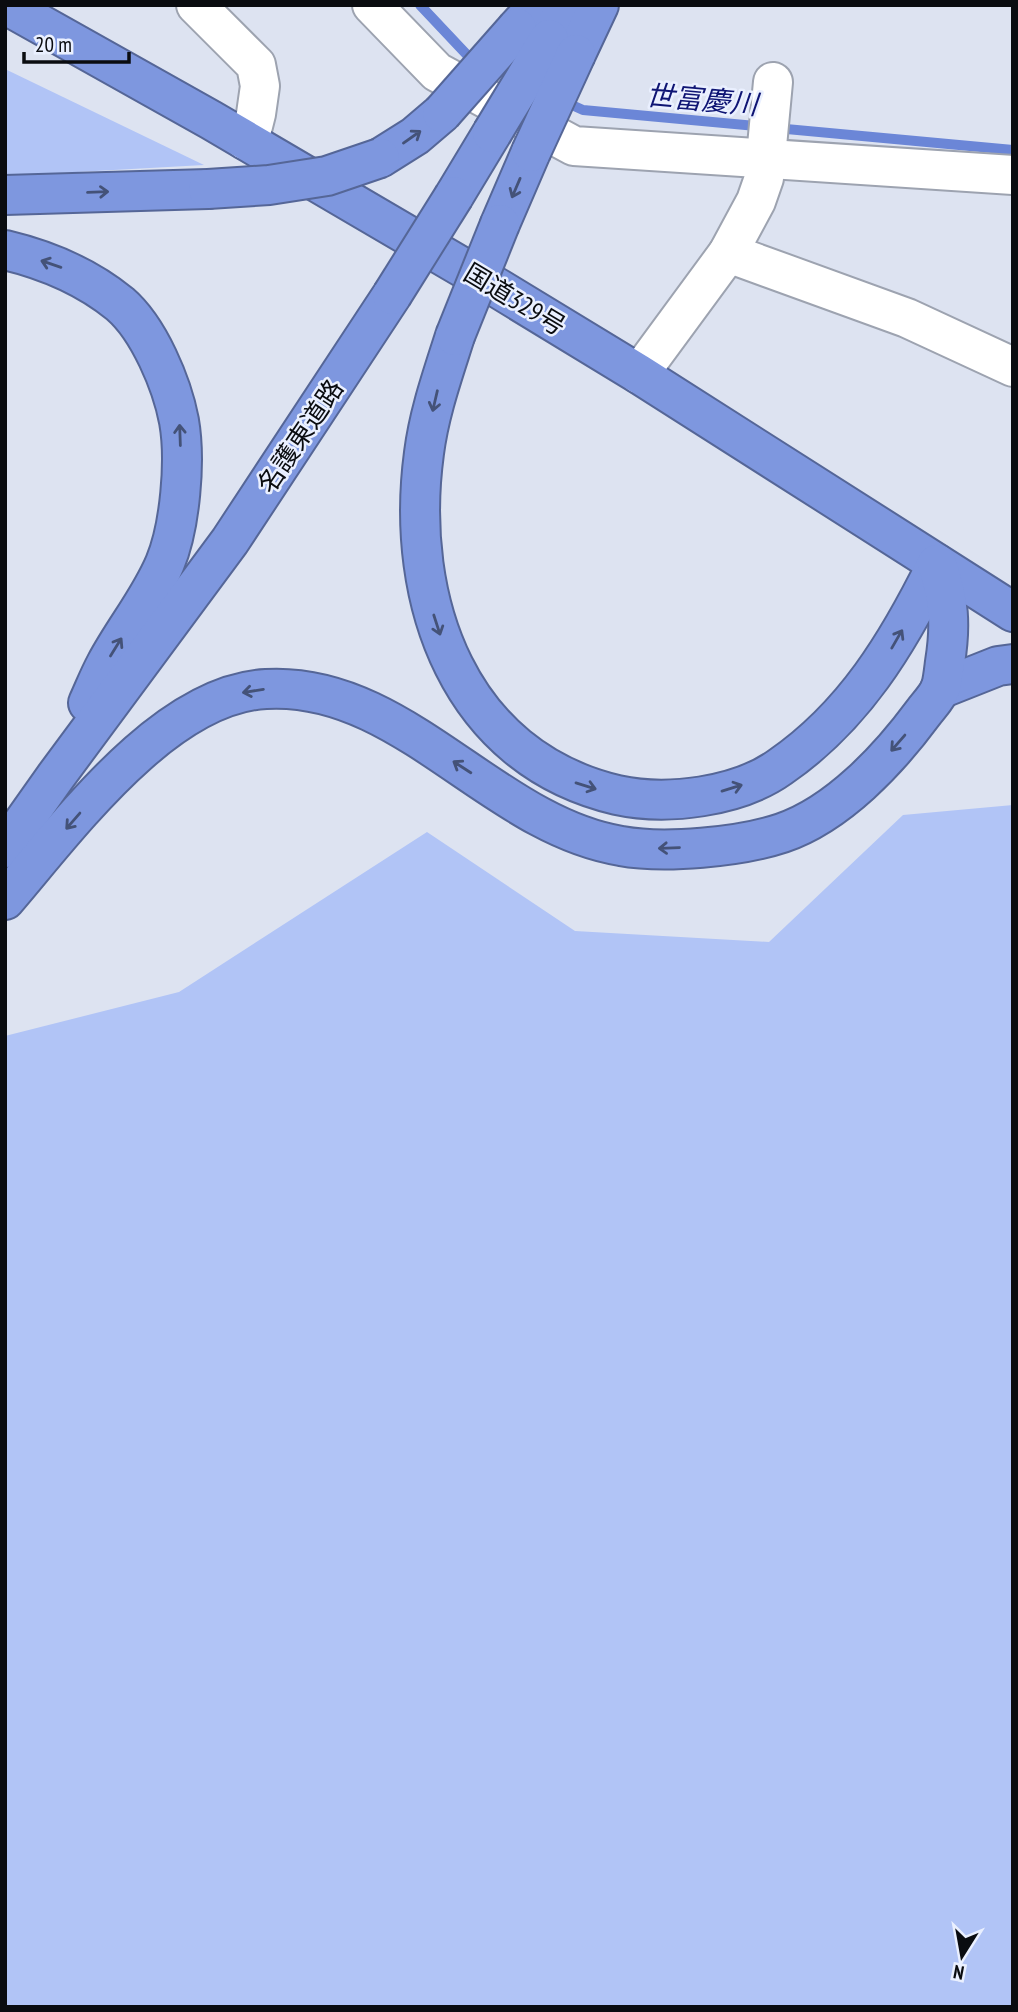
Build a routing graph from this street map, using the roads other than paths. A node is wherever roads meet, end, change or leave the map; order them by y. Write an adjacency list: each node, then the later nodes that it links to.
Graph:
1 (6, 5): 8 (highway, 国道329号)
2 (196, 5): 8 (street)
3 (372, 5): 9 (street)
4 (568, 5): 6 (highway, 名護東道路)
5 (599, 5): 6 (highway)
6 (545, 31): 11 (highway, one-way to 6, bridge); 16 (highway, one-way to 16, bridge); 20 (highway, 名護東道路, bridge)
7 (772, 91): 9 (street)
8 (245, 140): 15 (highway, 国道329号)
9 (766, 156): 10 (street); 13 (street)
10 (1013, 175)
11 (5, 195)
12 (5, 250): 20 (highway, one-way to 12)
13 (728, 253): 14 (street); 15 (street)
14 (1013, 367)
15 (639, 374): 16 (highway, 国道329号)
16 (937, 564): 17 (highway, 国道329号); 19 (highway)
17 (1013, 612)
18 (1013, 664): 19 (highway)
19 (940, 689): 22 (highway, one-way to 22)
20 (56, 775): 21 (highway, 名護東道路)
21 (5, 848)
22 (5, 900)

